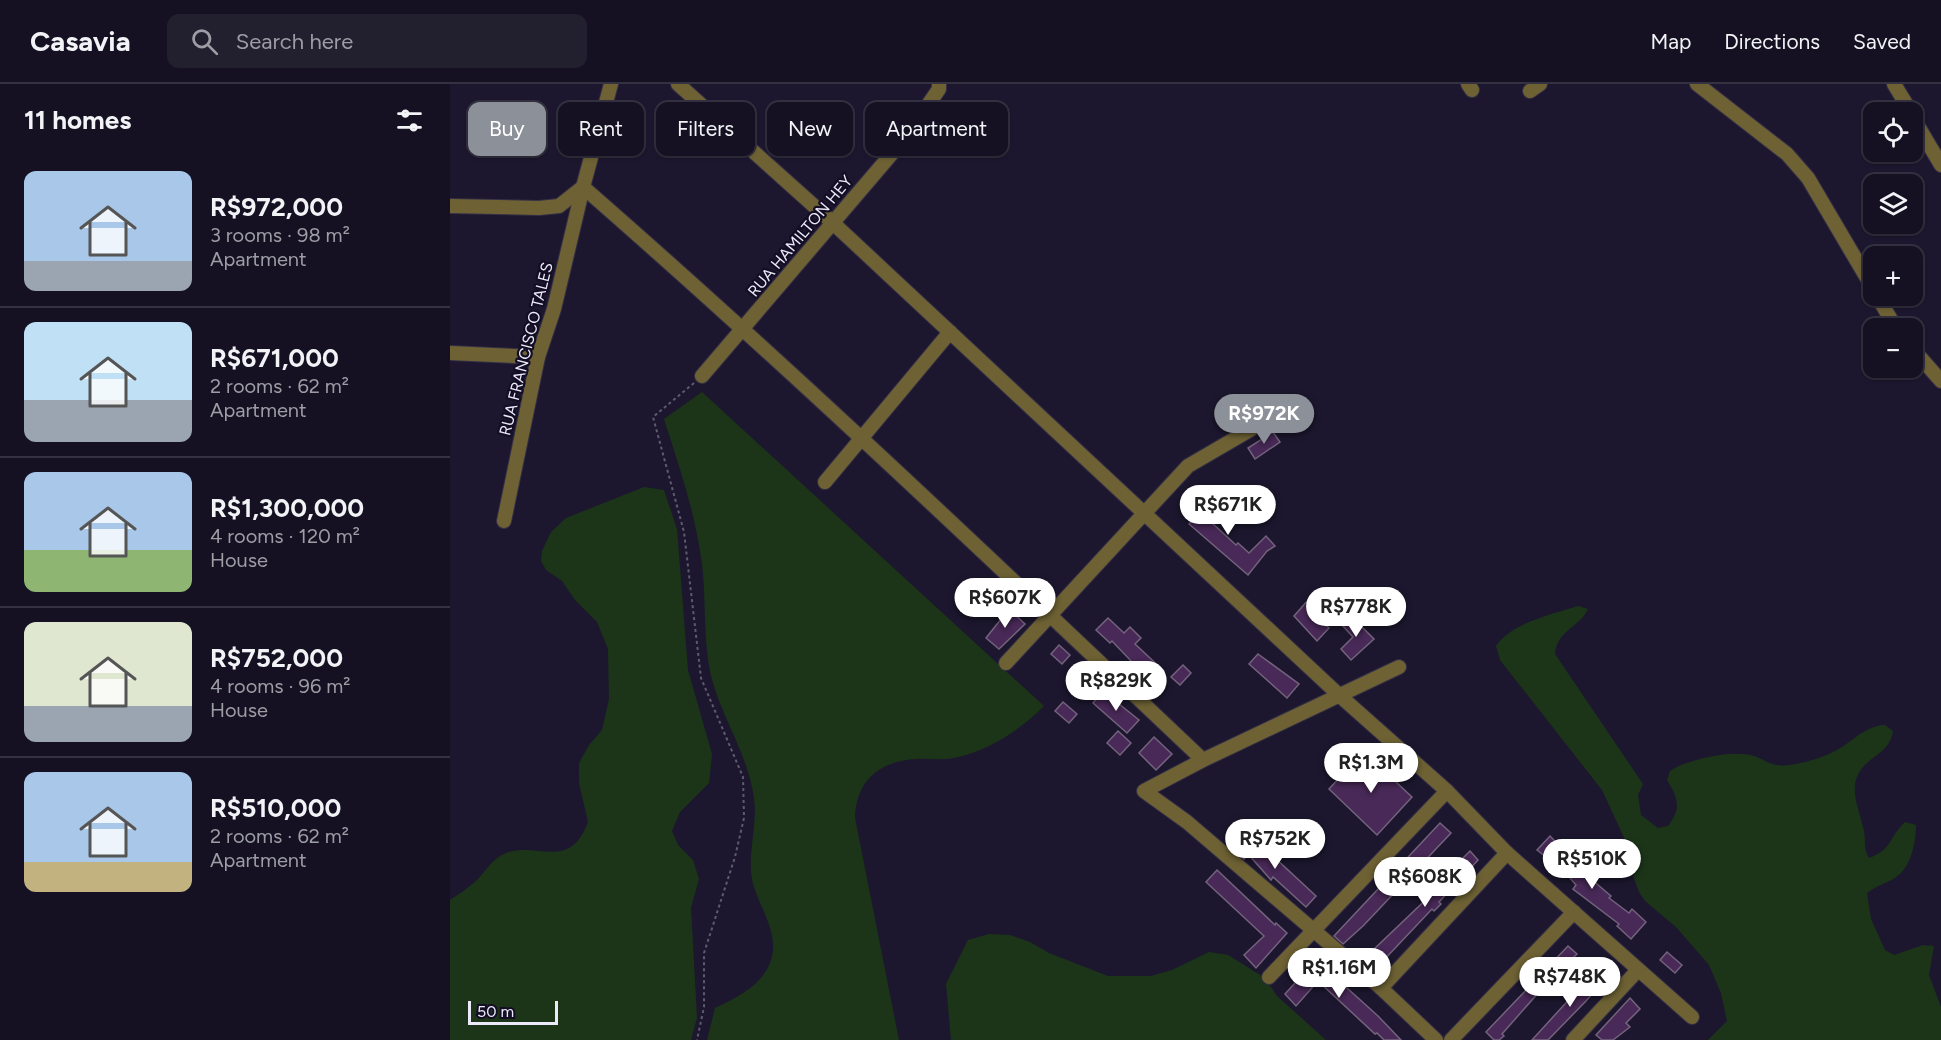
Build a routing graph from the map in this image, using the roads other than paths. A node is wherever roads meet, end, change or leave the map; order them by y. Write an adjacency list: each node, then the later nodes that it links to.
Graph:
1 (612, 84): 9 (street, RUA FRANCISCO TALES)
2 (678, 84): 11 (street)
3 (939, 84): 11 (street, RUA HAMILTON HEY)
4 (1697, 84): 12 (street)
5 (1894, 84): 6 (street)
6 (1905, 102)
7 (1923, 133): 8 (street)
8 (1941, 165)
9 (583, 187): 10 (street); 13 (street); 16 (street, RUA FRANCISCO TALES)
10 (450, 206)
11 (833, 223): 13 (street, RUA HAMILTON HEY); 14 (street)
12 (1863, 271)
13 (744, 328): 18 (street, RUA HAMILTON HEY); 21 (street)
14 (951, 332): 21 (street); 23 (street)
15 (450, 353): 16 (street)
16 (538, 357): 24 (street, RUA FRANCISCO TALES)
17 (1923, 361): 19 (street)
18 (702, 376)
19 (1941, 381)
20 (1280, 413): 23 (street)
21 (863, 438): 22 (street); 25 (street)
22 (825, 482)
23 (1146, 513): 25 (street); 28 (street)
24 (504, 521)
25 (1050, 615): 26 (street); 29 (street)
26 (1006, 663)
27 (1399, 667): 28 (street)
28 (1339, 695): 29 (street); 30 (street)
29 (1203, 760): 33 (street)
30 (1447, 791): 31 (street); 33 (street)
31 (1507, 853): 32 (street); 36 (street)
32 (1574, 912): 34 (street); 39 (street)
33 (1312, 929): 35 (street); 36 (street)
34 (1638, 970): 37 (street); 40 (street)
35 (1269, 977)
36 (1381, 988): 38 (street)
37 (1692, 1017)
38 (1436, 1040)
39 (1451, 1040)
40 (1573, 1040)

